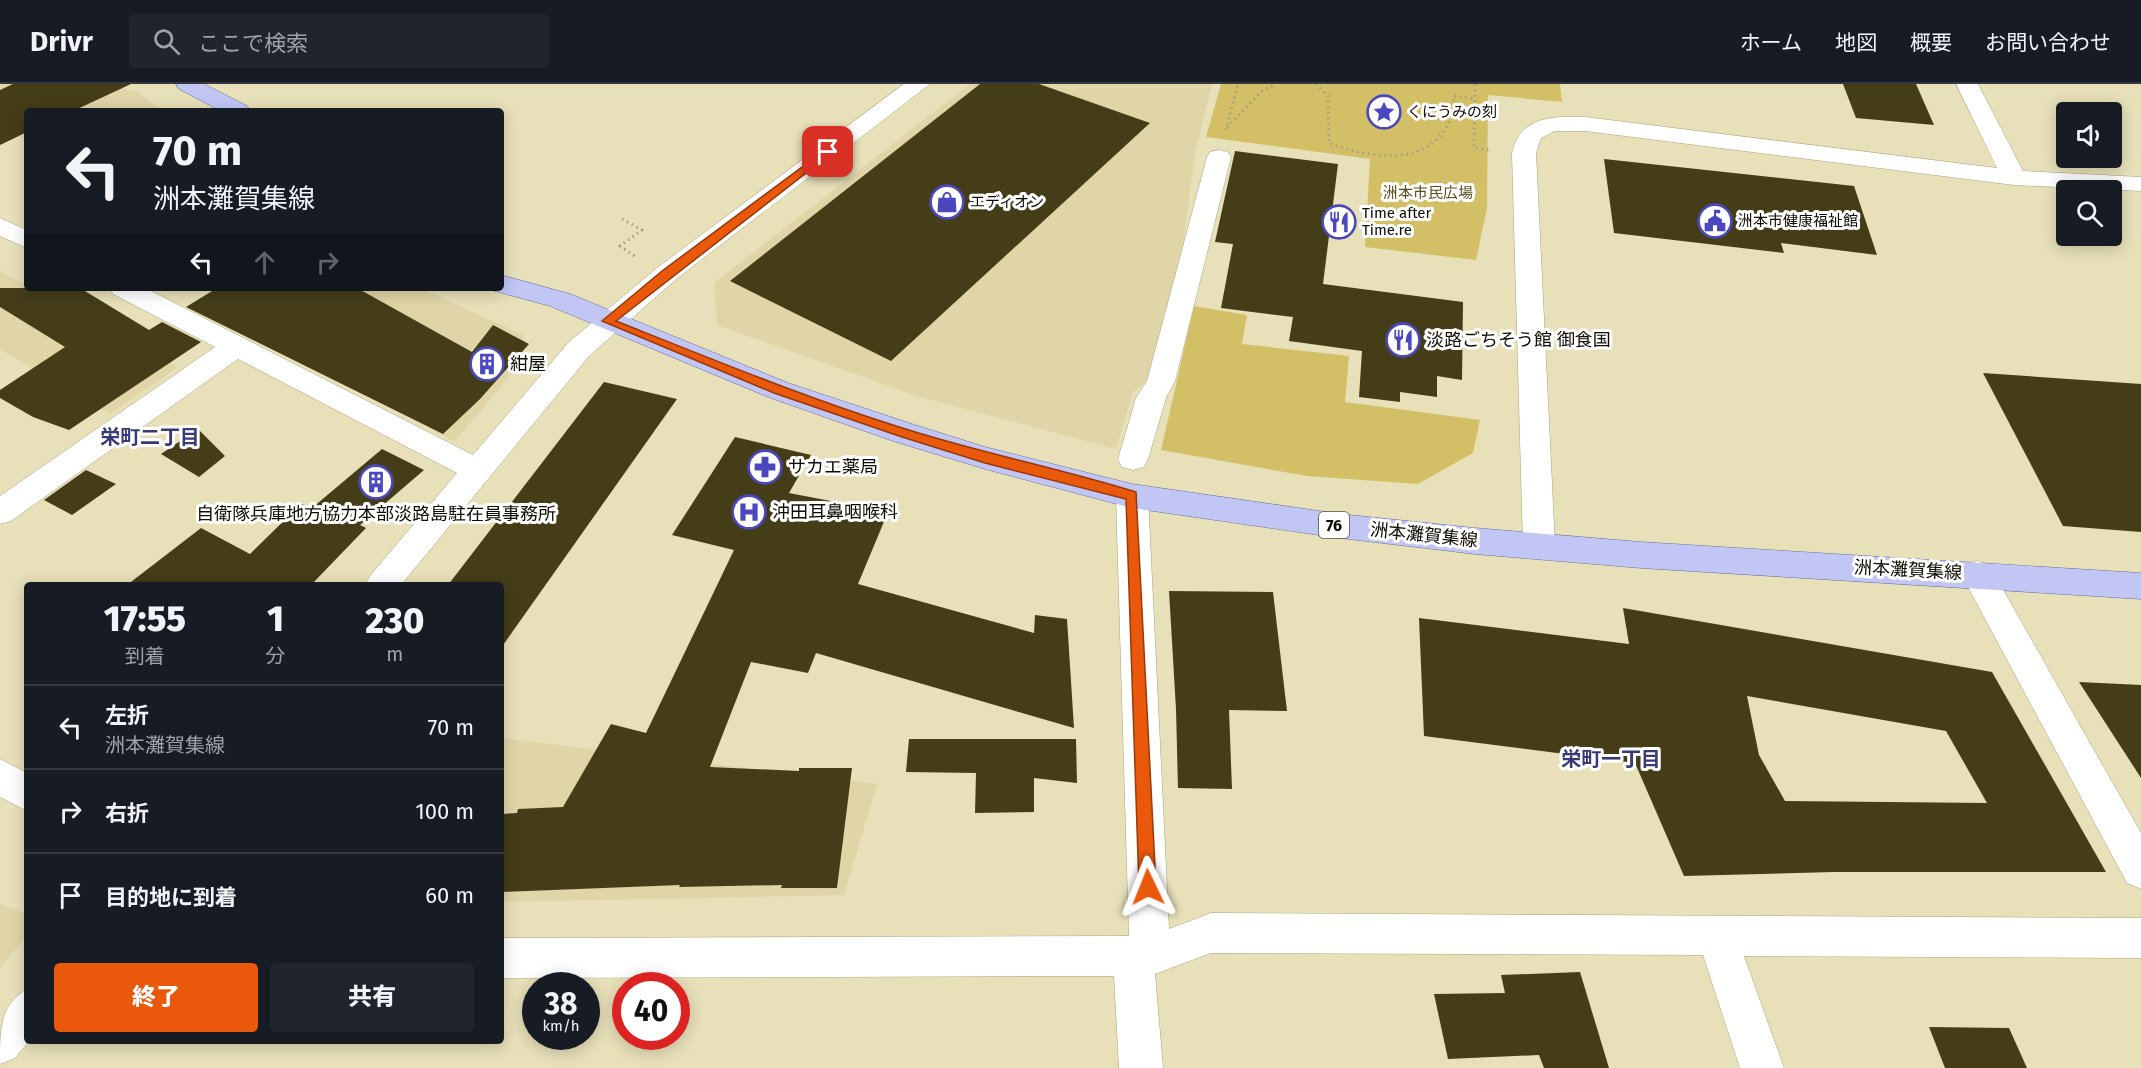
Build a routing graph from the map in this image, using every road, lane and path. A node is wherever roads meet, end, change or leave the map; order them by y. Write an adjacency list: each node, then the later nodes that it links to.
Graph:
1 (174, 84): 10 (main road)
2 (187, 84): 11 (main road)
3 (919, 84): 24 (street)
4 (1238, 84): 5 (path)
5 (1276, 84)
6 (1316, 84): 9 (path)
7 (1475, 84): 9 (path)
8 (1966, 84): 14 (street)
9 (1475, 99): 12 (path)
10 (206, 108)
11 (233, 108)
12 (1496, 150)
13 (1219, 157): 26 (street)
14 (2014, 178): 15 (street); 30 (street)
15 (2141, 184)
16 (622, 219): 19 (path)
17 (0, 226): 18 (street)
18 (24, 238)
19 (637, 258)
20 (504, 265): 23 (main road, 洲本灘賀集線 / 76)
21 (504, 285): 23 (main road, 洲本灘賀集線 / 76)
22 (129, 291): 25 (street)
23 (560, 300): 24 (main road, 洲本灘賀集線 / 76)
24 (608, 321): 27 (street); 28 (main road, 洲本灘賀集線 / 76)
25 (237, 346): 27 (street); 29 (street)
26 (1133, 459)
27 (477, 470): 32 (street)
28 (1132, 496): 30 (main road, 洲本灘賀集線 / 76); 39 (street)
29 (0, 512)
30 (1539, 546): 31 (main road, 洲本灘賀集線 / 76)
31 (1977, 574): 33 (main road, 洲本灘賀集線 / 76); 36 (street)
32 (384, 582)
33 (2141, 586)
34 (0, 776): 35 (street)
35 (24, 792)
36 (2141, 870)
37 (1717, 936): 38 (street); 39 (street); 44 (street)
38 (2141, 938)
39 (1142, 956): 40 (street); 43 (street)
40 (504, 958)
41 (24, 1014): 42 (street)
42 (0, 1043)
43 (1141, 1068)
44 (1762, 1068)

